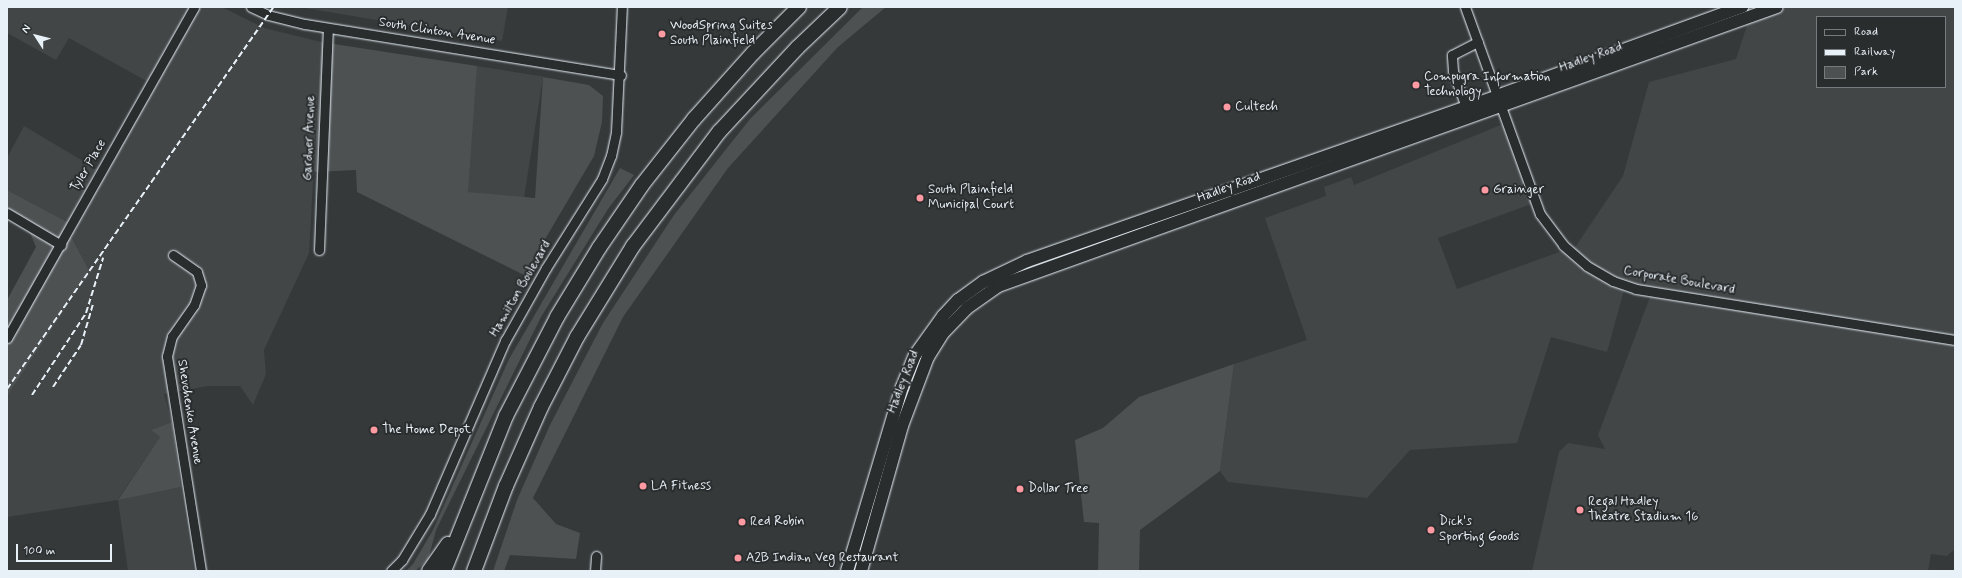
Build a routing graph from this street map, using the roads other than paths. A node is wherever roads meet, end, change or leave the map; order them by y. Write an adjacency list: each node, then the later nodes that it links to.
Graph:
1 (194, 7): 15 (street, Tyler Place)
2 (251, 7): 9 (street, South Clinton Avenue)
3 (622, 7): 11 (street, Hamilton Boulevard)
4 (799, 7): 21 (highway)
5 (840, 7): 27 (highway)
6 (1465, 7): 10 (street, Corporate Boulevard)
7 (1742, 7): 12 (main road, Hadley Road)
8 (1777, 7): 12 (main road, Hadley Road)
9 (328, 28): 11 (street, South Clinton Avenue); 16 (street, Gardner Avenue)
10 (1478, 42): 12 (street, Corporate Boulevard); 13 (street)
11 (621, 75): 24 (street, Hamilton Boulevard)
12 (1499, 101): 13 (main road, Hadley Road); 18 (main road, Hadley Road); 20 (street, Corporate Boulevard)
13 (1466, 107): 18 (main road, Hadley Road)
14 (7, 213): 15 (street)
15 (61, 245): 19 (street, Tyler Place)
16 (319, 250)
17 (172, 255): 23 (street, Shevchenko Avenue)
18 (1028, 267): 29 (main road, Hadley Road); 30 (main road, Hadley Road)
19 (7, 338)
20 (1955, 340)
21 (461, 524): 25 (highway); 26 (highway)
22 (596, 556): 28 (street)
23 (201, 571)
24 (391, 571)
25 (429, 571)
26 (444, 571)
27 (474, 571)
28 (595, 571)
29 (847, 571)
30 (861, 571)

